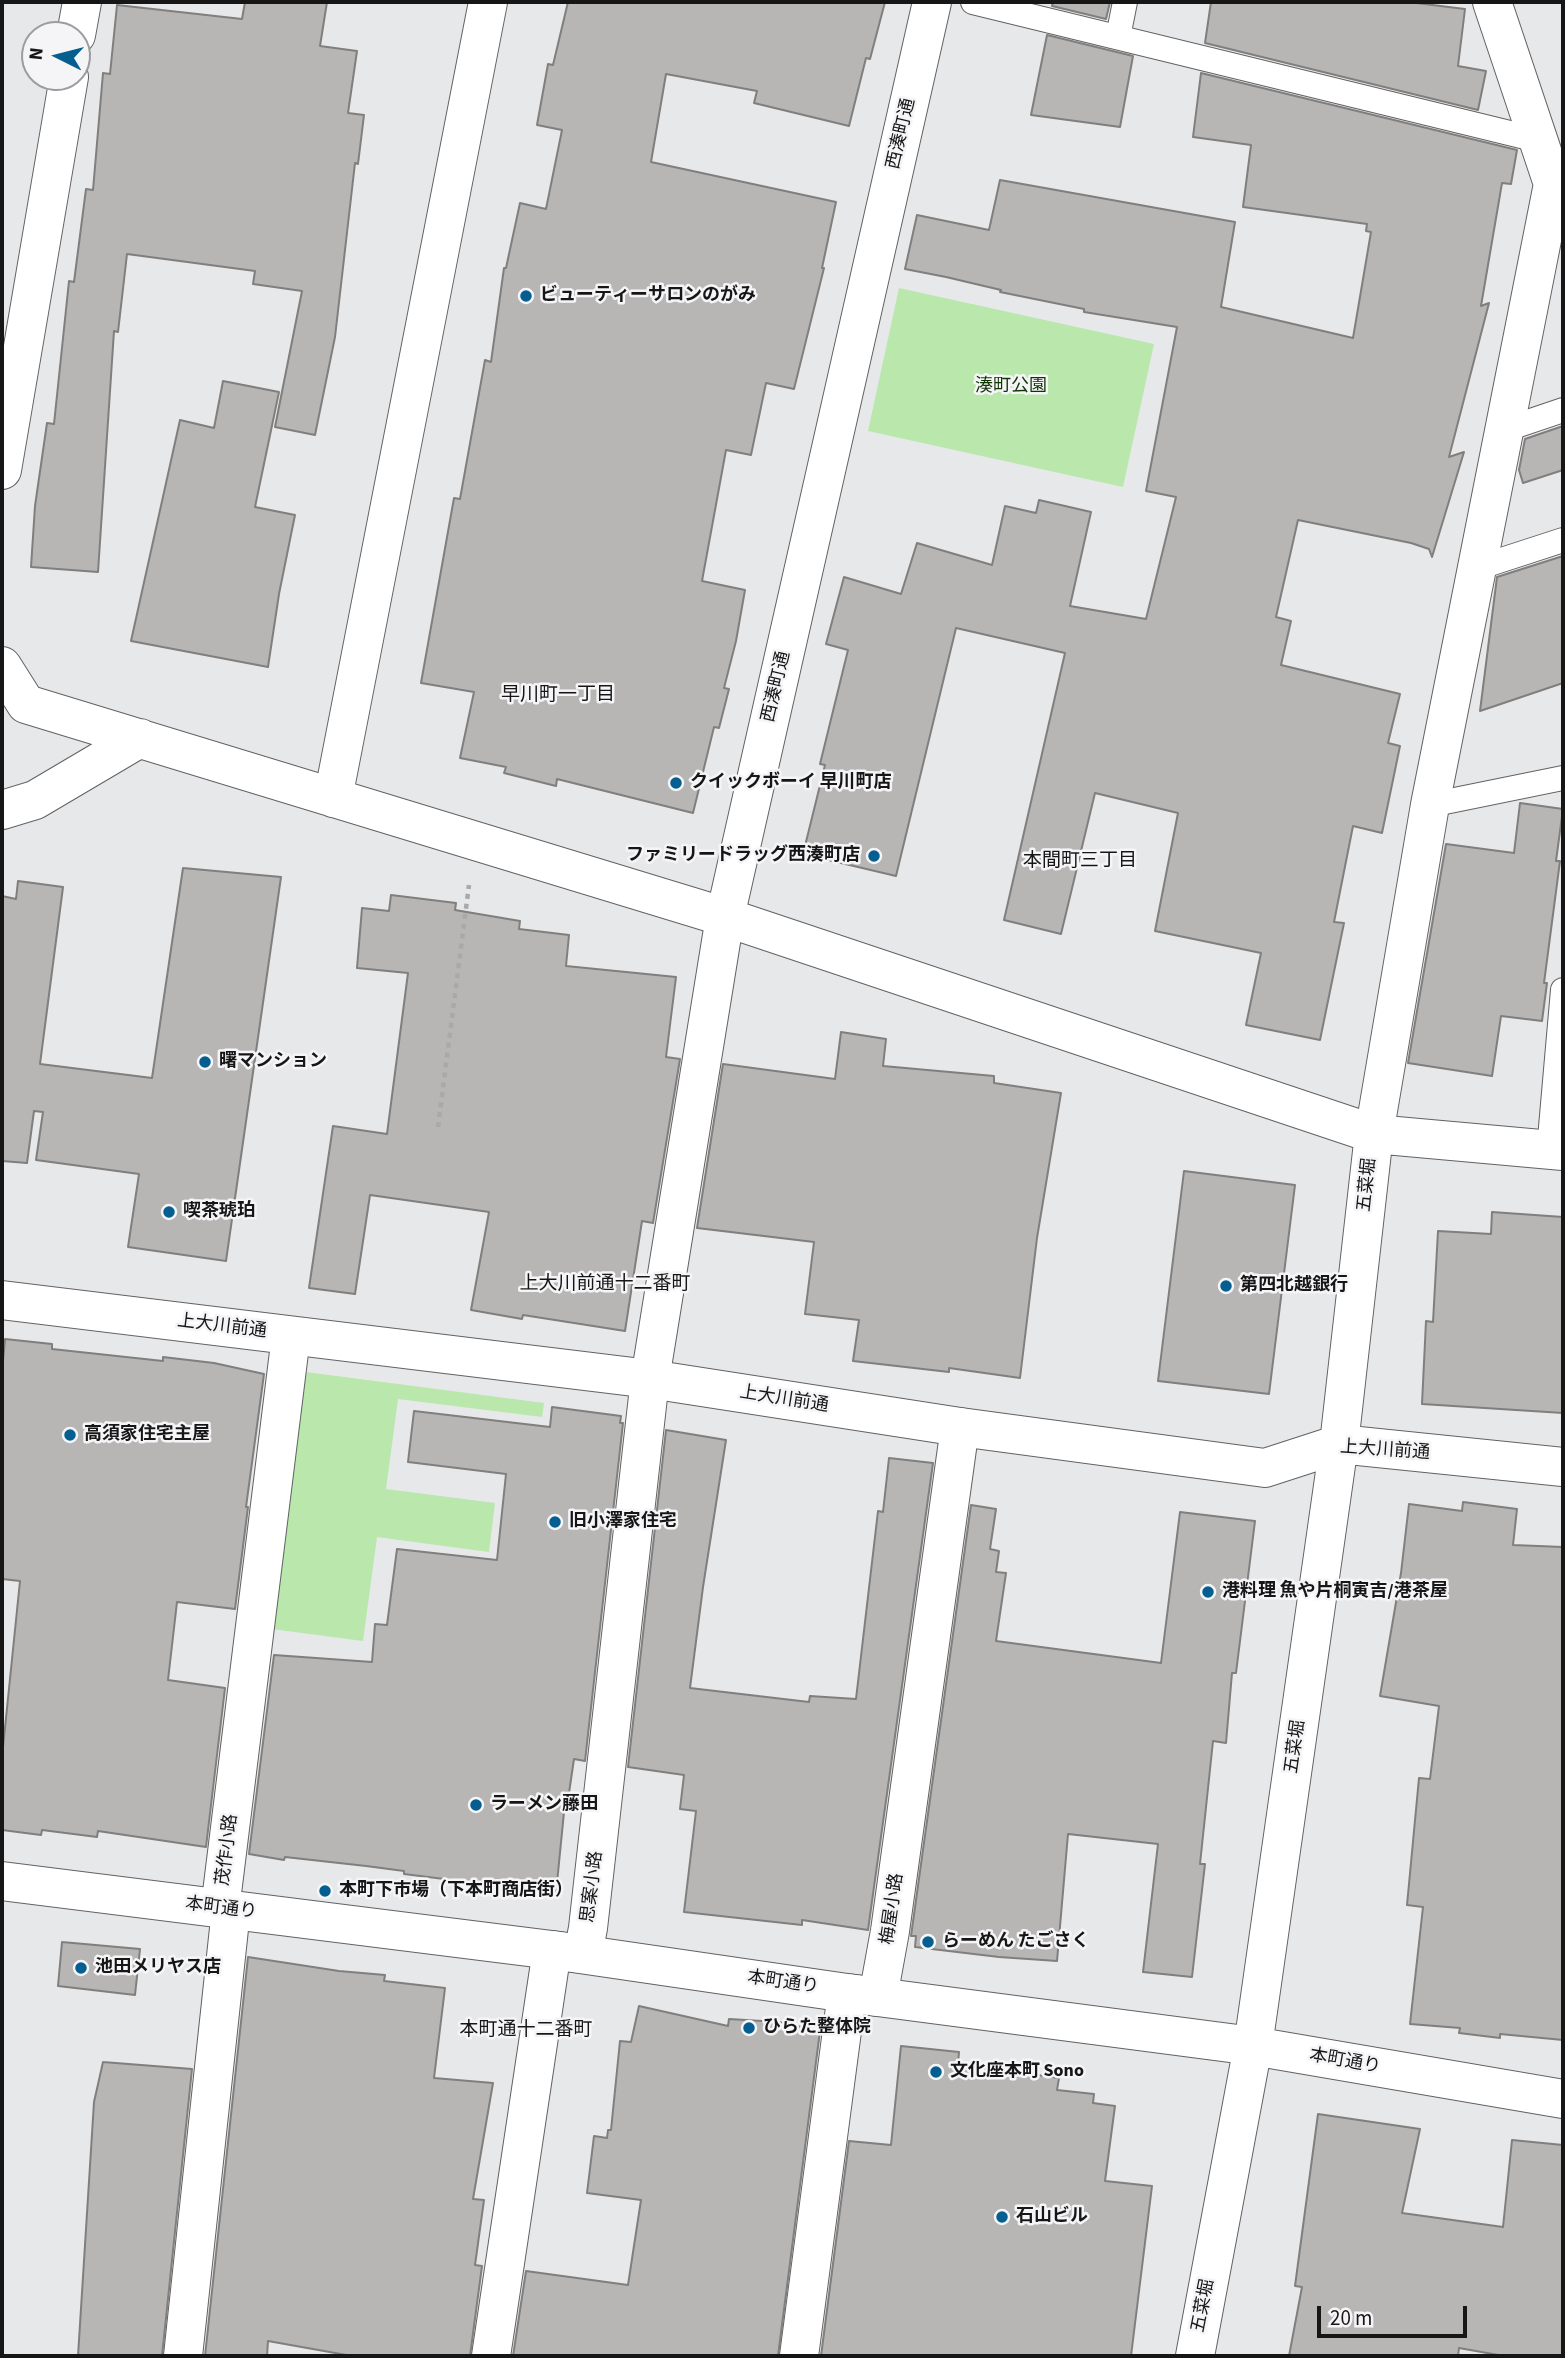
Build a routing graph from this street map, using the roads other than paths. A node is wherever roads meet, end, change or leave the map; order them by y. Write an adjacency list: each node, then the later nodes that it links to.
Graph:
1 (82, 2): 7 (street)
2 (488, 2): 20 (street)
3 (932, 2): 23 (street, 西湊町通)
4 (973, 2): 8 (lane)
5 (1125, 2): 8 (lane)
6 (1492, 2): 10 (street)
7 (79, 21)
8 (1118, 37): 10 (lane)
9 (67, 91): 14 (street)
10 (1538, 140): 11 (street)
11 (1558, 182): 13 (street, 五菜堀)
12 (1563, 410): 13 (lane)
13 (1504, 430): 16 (street, 五菜堀)
14 (2, 470)
15 (1563, 540): 16 (lane)
16 (1477, 568): 21 (street, 五菜堀)
17 (2, 666): 18 (street)
18 (140, 737): 20 (street); 22 (street)
19 (1563, 778): 21 (lane)
20 (333, 798): 23 (street)
21 (1430, 805): 25 (street, 五菜堀)
22 (2, 810)
23 (725, 917): 25 (street); 29 (street, 西湊町通)
24 (1563, 990): 26 (lane)
25 (1374, 1134): 26 (street); 31 (street, 五菜堀)
26 (1556, 1150)
27 (2, 1300): 28 (street, 上大川前通)
28 (292, 1336): 29 (street, 上大川前通); 34 (street, 茂作小路)
29 (650, 1378): 30 (street, 上大川前通); 35 (street, 思案小路)
30 (960, 1427): 31 (street, 上大川前通); 36 (street, 梅屋小路)
31 (1339, 1444): 32 (street, 上大川前通); 37 (street, 五菜堀)
32 (1563, 1467)
33 (2, 1881): 34 (street, 本町通り)
34 (226, 1909): 35 (street, 本町通り); 39 (street, 茂作小路)
35 (567, 1952): 36 (street, 本町通り); 40 (street, 思案小路)
36 (862, 1995): 37 (street, 本町通り); 41 (street, 梅屋小路)
37 (1253, 2046): 38 (street, 本町通り); 42 (street, 五菜堀)
38 (1563, 2099)
39 (183, 2356)
40 (491, 2356)
41 (799, 2356)
42 (1195, 2356)

